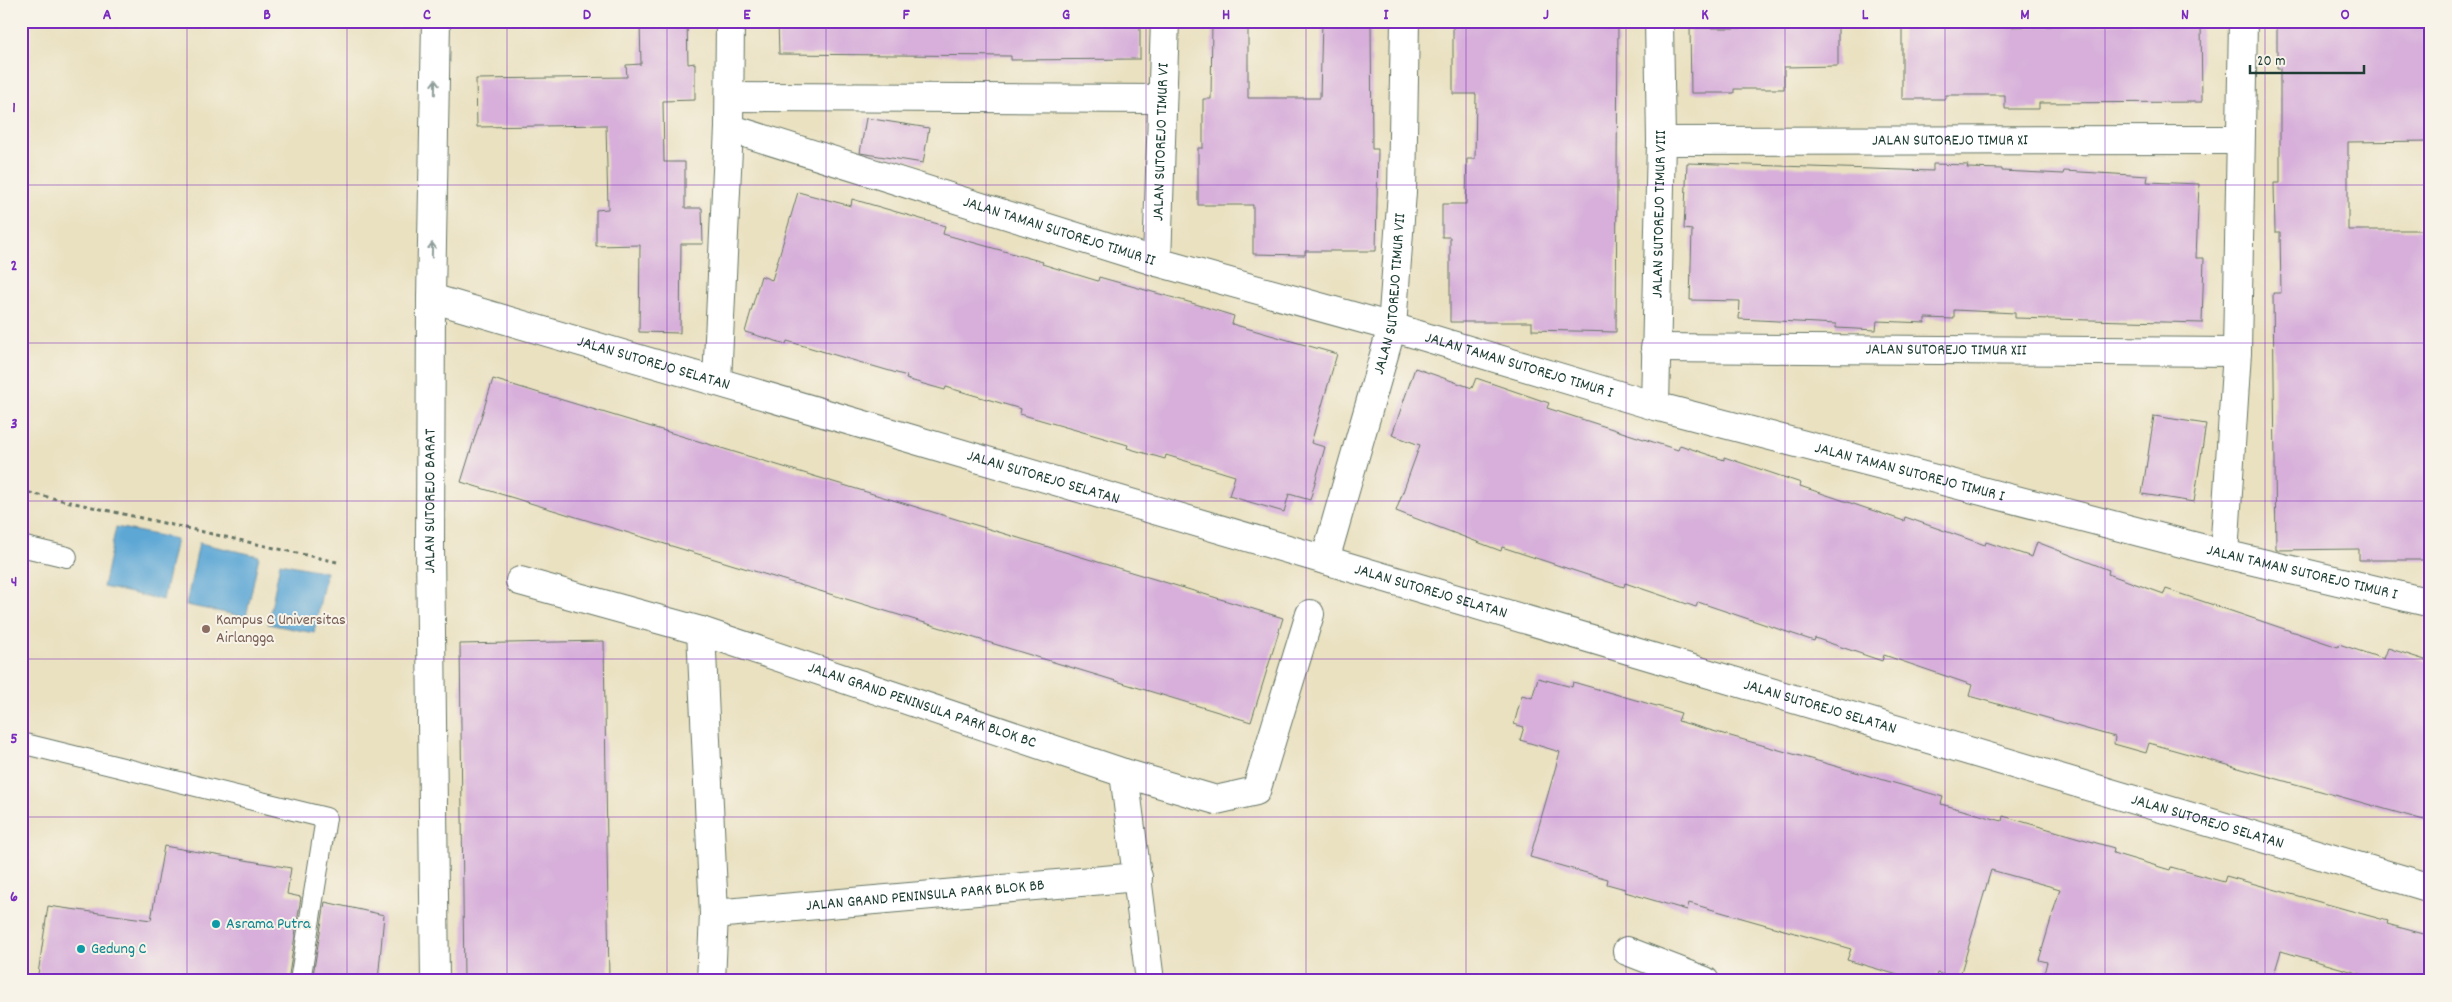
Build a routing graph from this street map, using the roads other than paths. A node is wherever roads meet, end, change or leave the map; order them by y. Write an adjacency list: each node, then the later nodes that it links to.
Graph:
1 (436, 21): 13 (street, JALAN SUTOREJO BARAT, one-way to 1)
2 (730, 21): 7 (street)
3 (1164, 21): 8 (street, JALAN SUTOREJO TIMUR VI)
4 (1405, 21): 14 (street, JALAN SUTOREJO TIMUR VII)
5 (1659, 21): 11 (street, JALAN SUTOREJO TIMUR VIII)
6 (2243, 21): 10 (street)
7 (730, 97): 8 (street); 9 (street)
8 (1162, 99): 12 (street, JALAN SUTOREJO TIMUR VI)
9 (729, 128): 12 (street, JALAN TAMAN SUTOREJO TIMUR II); 17 (street)
10 (2239, 140): 11 (street, JALAN SUTOREJO TIMUR XI); 16 (street)
11 (1661, 141): 15 (street, JALAN SUTOREJO TIMUR VIII)
12 (1157, 262): 14 (street, JALAN TAMAN SUTOREJO TIMUR II)
13 (431, 298): 17 (street, JALAN SUTOREJO SELATAN); 34 (street, JALAN SUTOREJO BARAT)
14 (1392, 327): 18 (street, JALAN TAMAN SUTOREJO TIMUR I); 22 (street, JALAN SUTOREJO TIMUR VII)
15 (1656, 348): 16 (street, JALAN SUTOREJO TIMUR XII); 18 (street, JALAN SUTOREJO TIMUR VIII)
16 (2237, 352): 20 (street)
17 (716, 381): 22 (street, JALAN SUTOREJO SELATAN)
18 (1655, 406): 20 (street, JALAN TAMAN SUTOREJO TIMUR I)
19 (21, 546): 21 (lane)
20 (2224, 554): 24 (street, JALAN TAMAN SUTOREJO TIMUR I)
21 (67, 557)
22 (1325, 560): 30 (street, JALAN SUTOREJO SELATAN)
23 (520, 581): 26 (street, JALAN GRAND PENINSULA PARK BLOK BC)
24 (2431, 603)
25 (1310, 614): 28 (street, JALAN GRAND PENINSULA PARK BLOK BC)
26 (701, 631): 28 (street, JALAN GRAND PENINSULA PARK BLOK BC); 31 (street)
27 (21, 743): 33 (lane)
28 (1124, 773): 29 (street)
29 (1138, 877): 31 (street, JALAN GRAND PENINSULA PARK BLOK BB); 36 (street)
30 (2431, 888)
31 (714, 914): 35 (street)
32 (1627, 951): 37 (street)
33 (300, 981)
34 (436, 981)
35 (711, 981)
36 (1150, 981)
37 (1705, 981)

